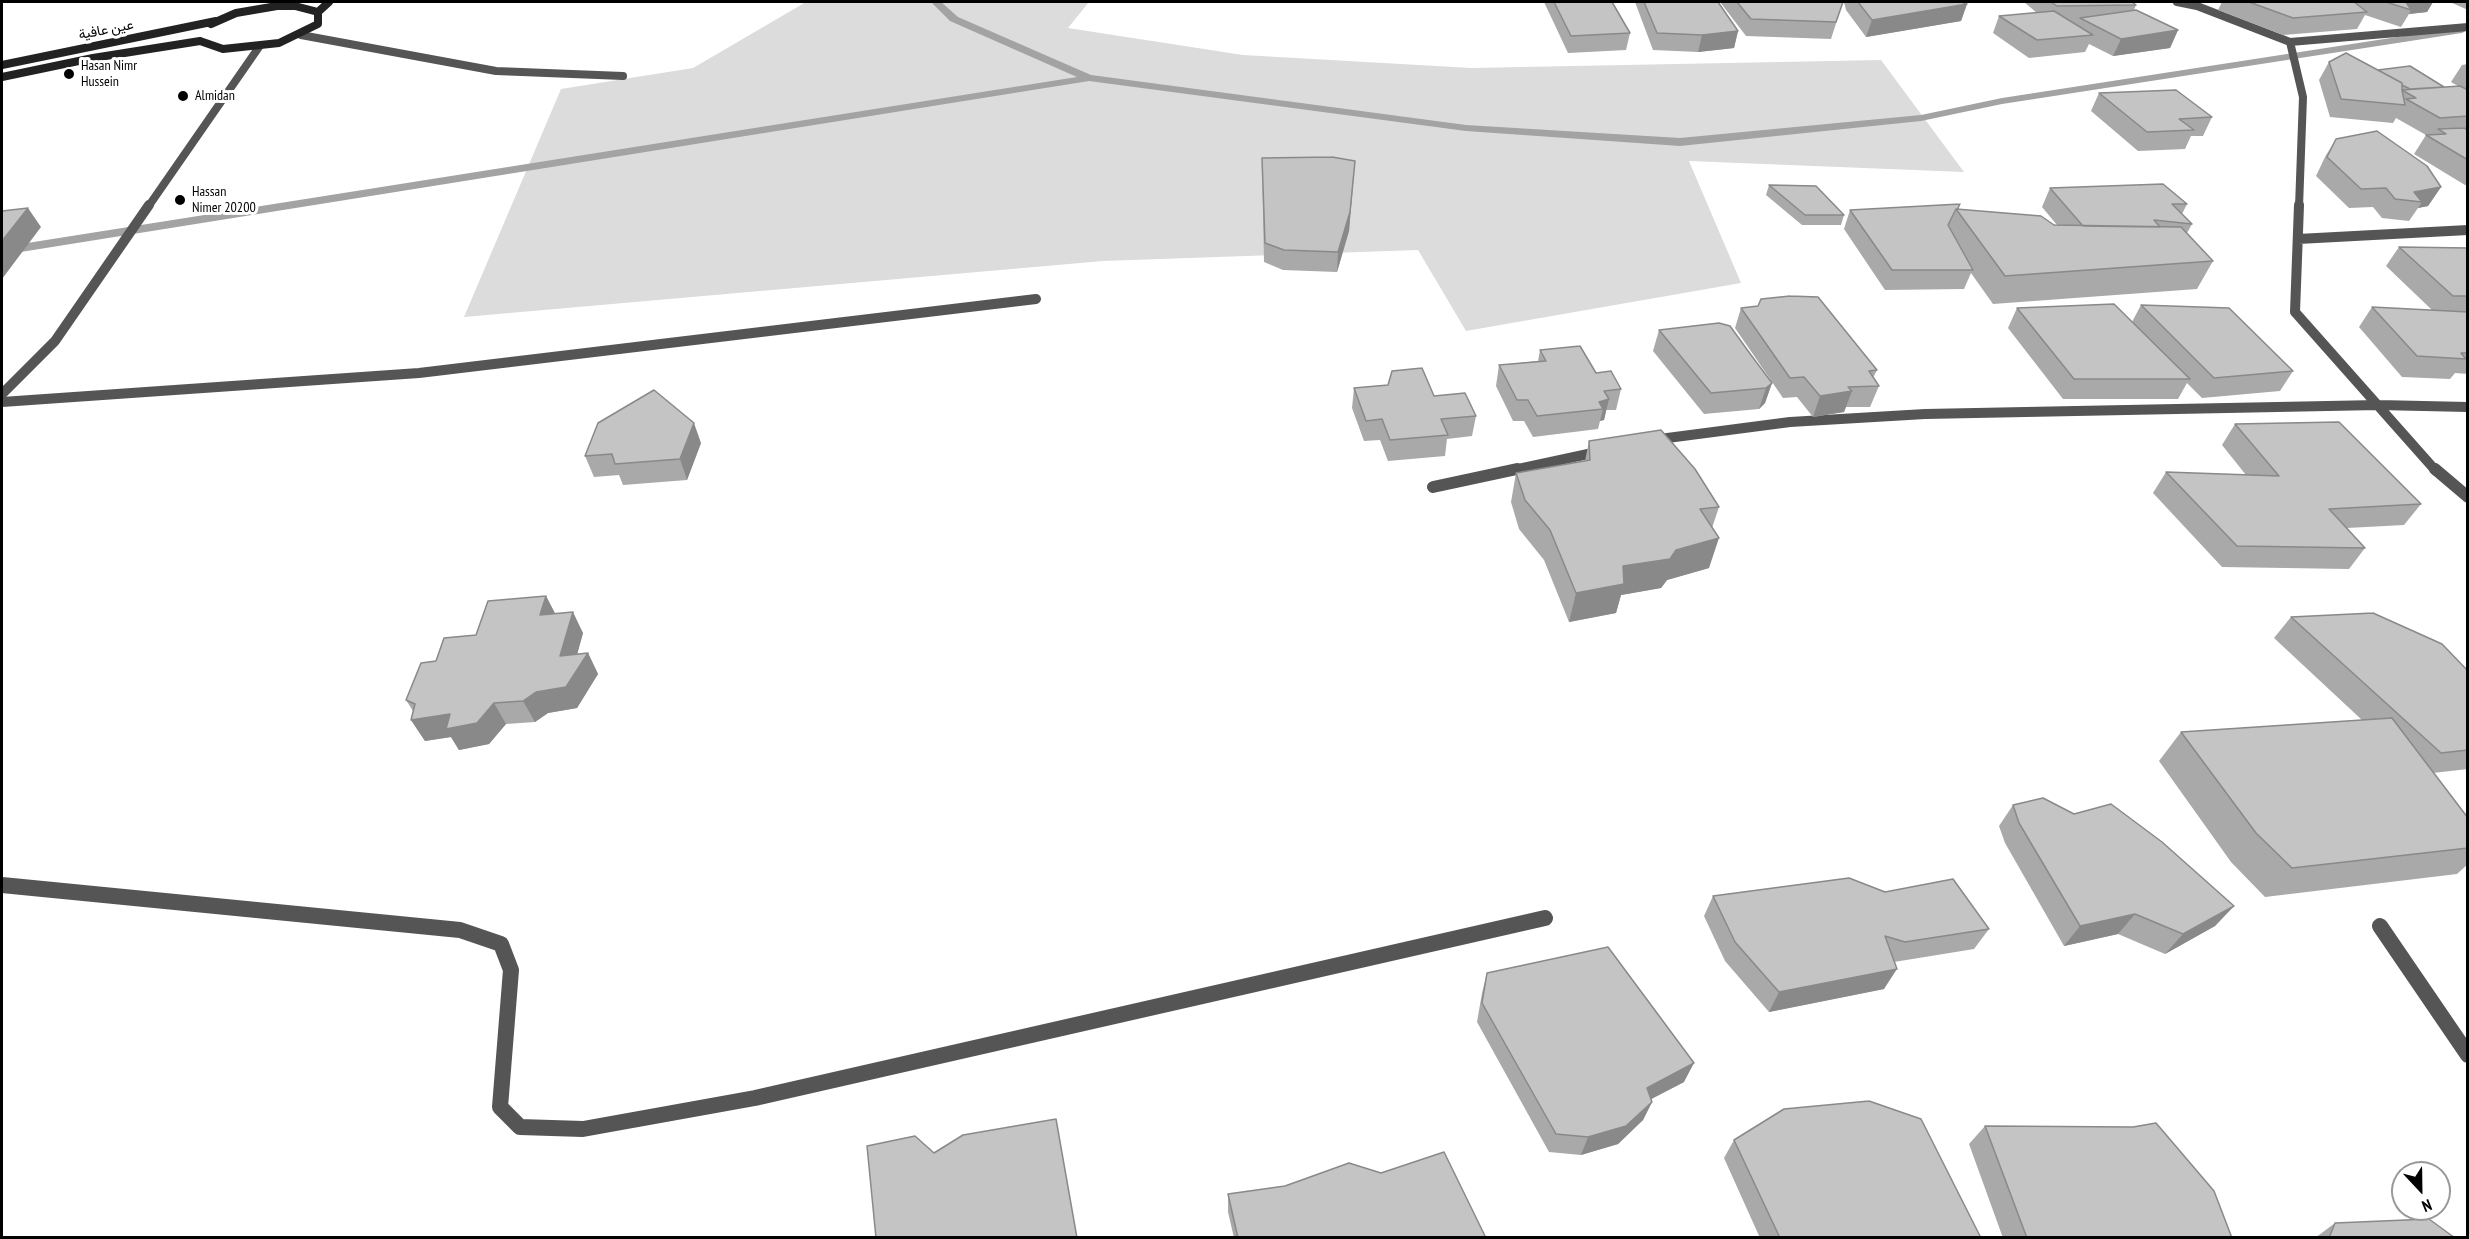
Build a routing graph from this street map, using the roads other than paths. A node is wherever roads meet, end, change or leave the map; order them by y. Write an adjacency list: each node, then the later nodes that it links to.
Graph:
1 (274, 2): 4 (main road)
2 (329, 2): 5 (main road)
3 (2177, 2): 10 (street)
4 (256, 9): 5 (main road); 6 (main road, عين عافية)
5 (318, 12): 8 (main road)
6 (216, 21): 9 (main road); 12 (main road, عين عافية)
7 (2468, 27): 10 (street)
8 (301, 35): 11 (main road); 13 (street)
9 (200, 41): 11 (main road); 14 (main road, عين عافية)
10 (2290, 42): 16 (street)
11 (259, 47): 18 (street)
12 (2, 65)
13 (622, 76)
14 (2, 77)
15 (2468, 230): 16 (street)
16 (2298, 239): 20 (street)
17 (1036, 299): 19 (street)
18 (2, 394)
19 (2, 402)
20 (2378, 405): 21 (street); 22 (street); 25 (street)
21 (2468, 407)
22 (1637, 444)
23 (1614, 448): 24 (street)
24 (1433, 487)
25 (2468, 497)
26 (2, 885): 27 (street)
27 (1545, 918)
28 (2380, 926): 29 (street)
29 (2468, 1055)

